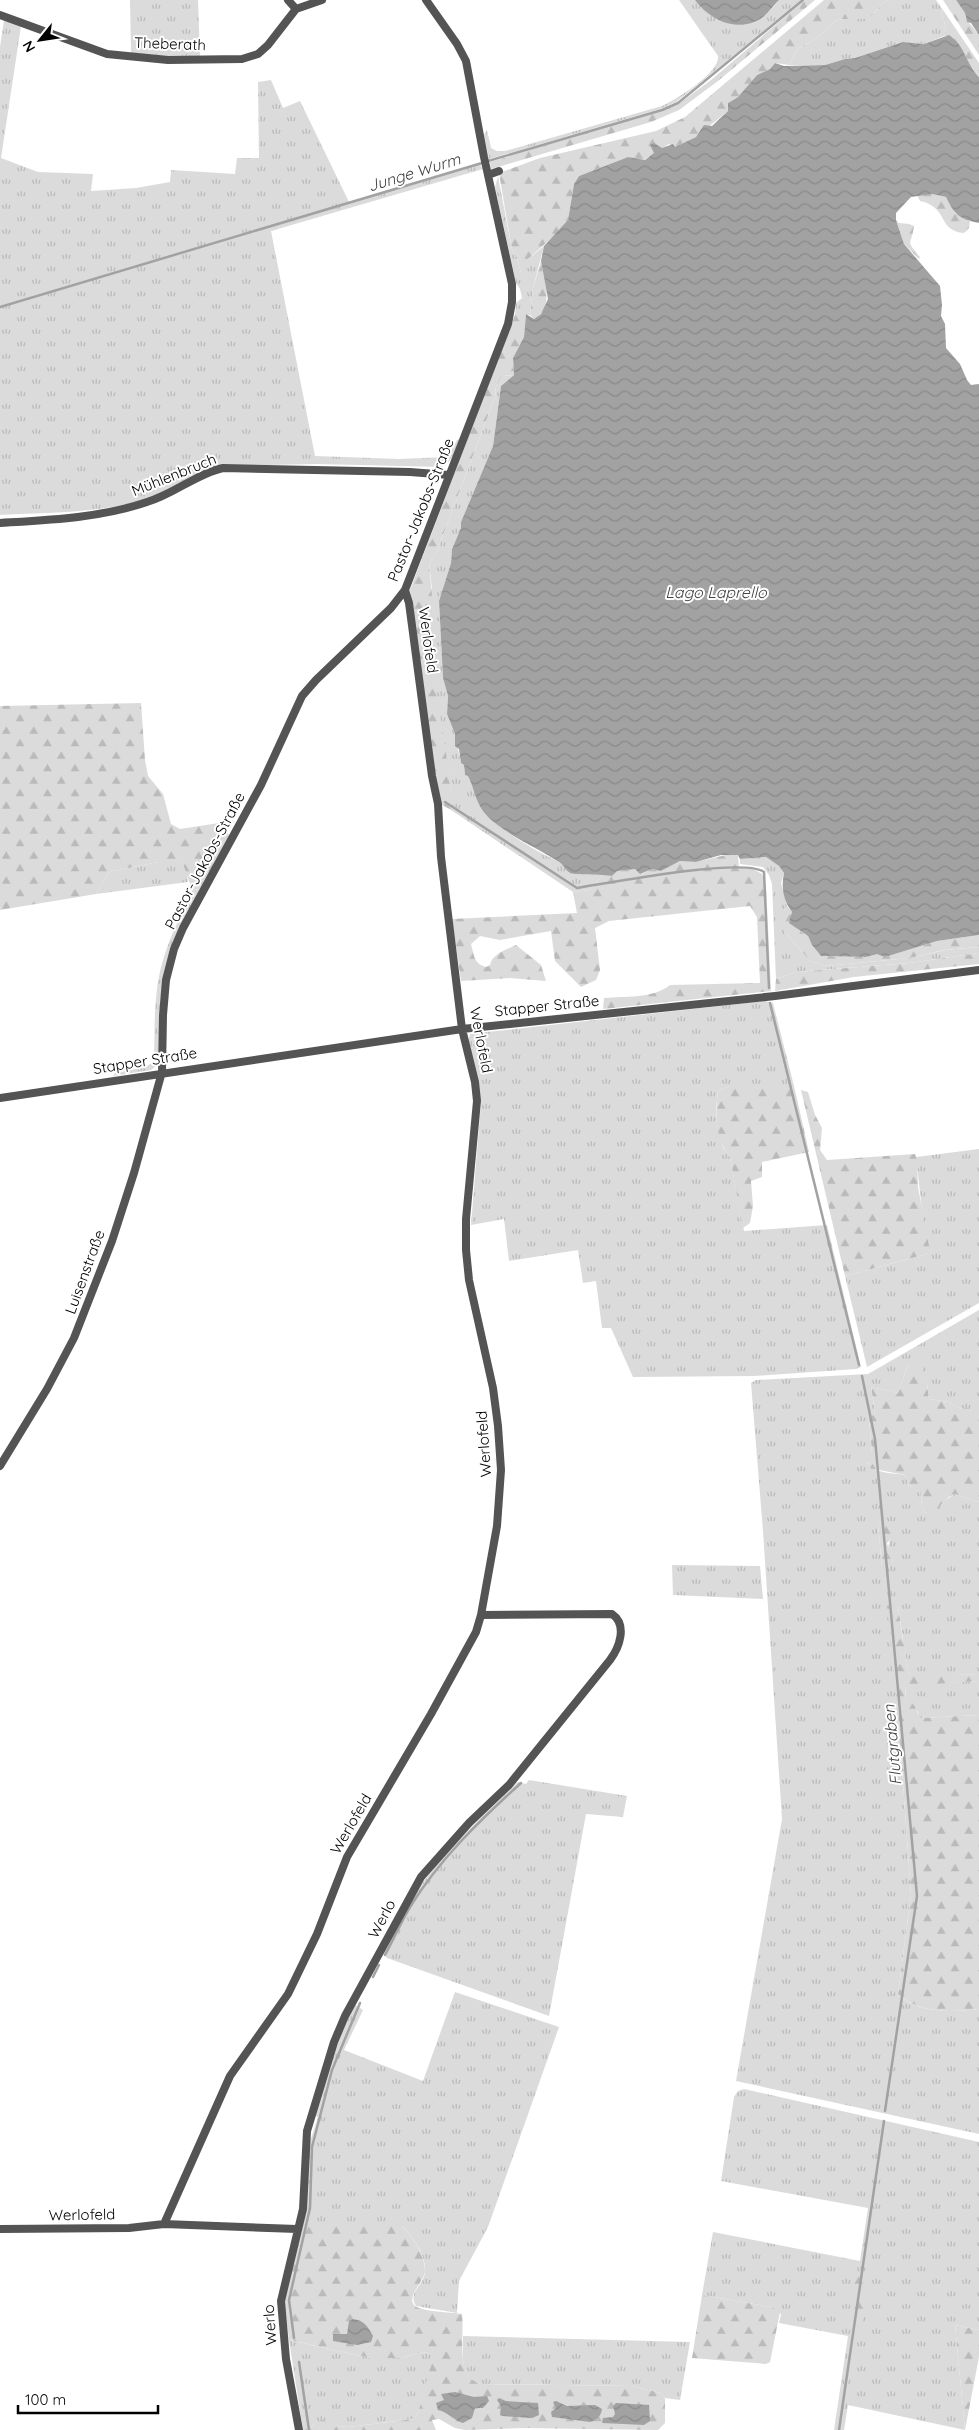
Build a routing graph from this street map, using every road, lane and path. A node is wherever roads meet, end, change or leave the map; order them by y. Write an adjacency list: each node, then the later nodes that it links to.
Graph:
1 (288, 0): 4 (street)
2 (322, 0): 4 (street)
3 (426, 0): 7 (street, Pastor-Jakobs-Straße)
4 (296, 8): 5 (street, Theberath)
5 (0, 15)
6 (499, 170): 7 (street)
7 (487, 171): 8 (street, Pastor-Jakobs-Straße)
8 (449, 475): 9 (street, Mühlenbruch); 10 (street, Pastor-Jakobs-Straße)
9 (0, 523)
10 (405, 590): 12 (street, Werlofeld); 13 (street, Pastor-Jakobs-Straße)
11 (979, 970): 12 (street, Stapper Straße)
12 (462, 1029): 13 (street, Stapper Straße); 16 (street, Werlofeld)
13 (162, 1072): 14 (street, Stapper Straße); 15 (street, Luisenstraße)
14 (0, 1098)
15 (0, 1466)
16 (481, 1615): 17 (street, Werlofeld); 19 (street, Werlo)
17 (164, 2224): 18 (street, Werlofeld); 19 (street, Werlofeld)
18 (0, 2229)
19 (298, 2229): 20 (street, Werlo)
20 (299, 2430)

